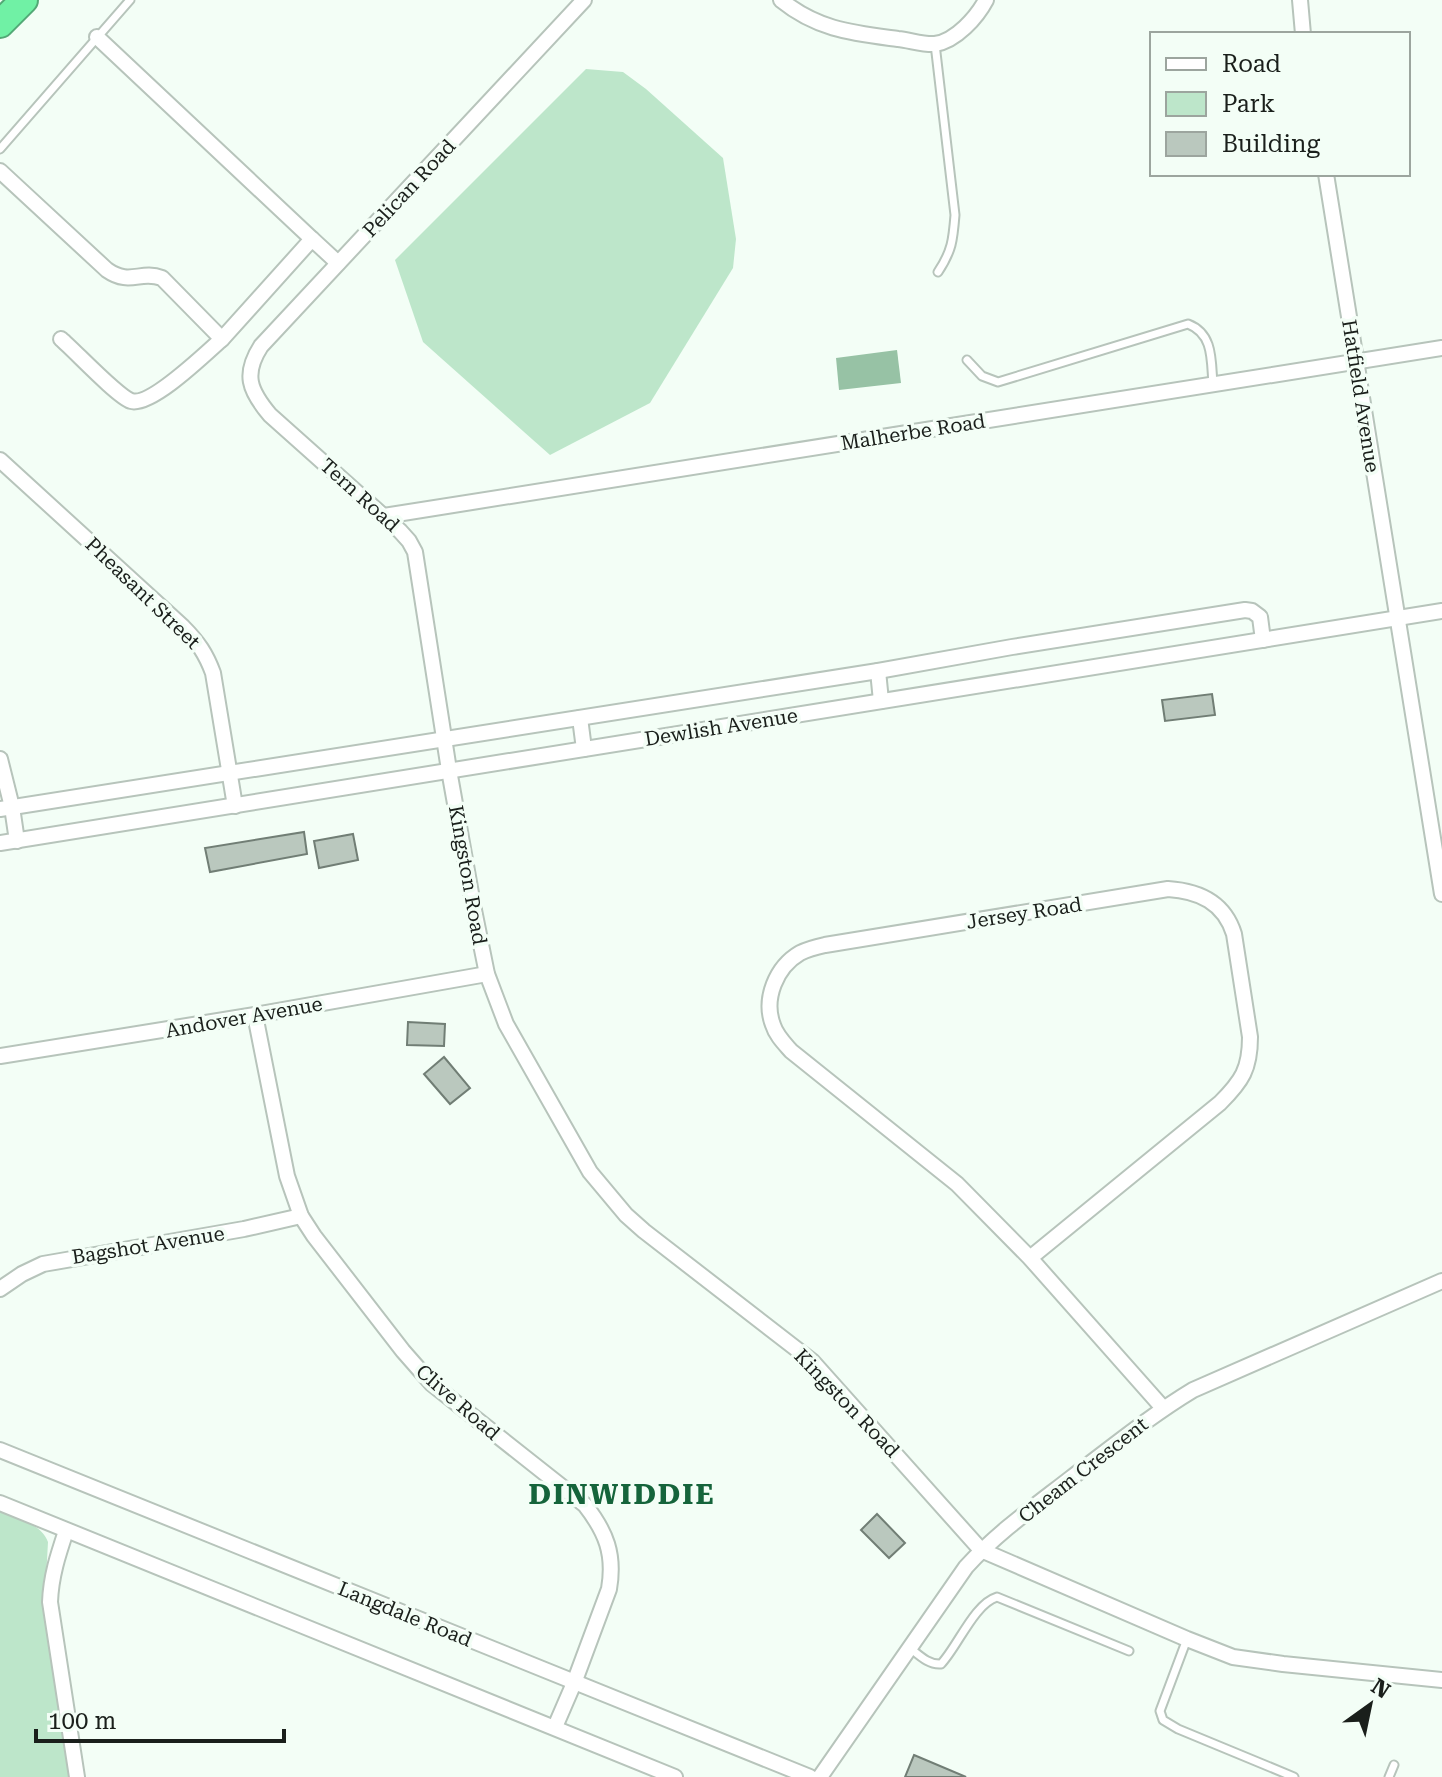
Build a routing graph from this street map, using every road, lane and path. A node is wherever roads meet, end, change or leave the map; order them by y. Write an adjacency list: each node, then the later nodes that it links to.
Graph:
1 (15, 0): 8 (highway)
2 (24, 0): 8 (highway)
3 (130, 0): 10 (lane)
4 (584, 0): 16 (street, Pelican Road)
5 (781, 0): 11 (street)
6 (986, 0): 11 (street)
7 (1300, 0): 9 (street)
8 (0, 21)
9 (1303, 32)
10 (97, 37): 12 (lane); 15 (street)
11 (935, 44): 17 (lane)
12 (0, 149)
13 (0, 171): 19 (street)
14 (1326, 176): 22 (street, Hatfield Avenue)
15 (312, 239): 16 (street); 19 (street)
16 (338, 263): 23 (street, Pelican Road)
17 (938, 272)
18 (61, 339): 19 (street)
19 (222, 339)
20 (1442, 348): 22 (street, Malherbe Road)
21 (967, 360): 24 (lane)
22 (1356, 362): 24 (street, Malherbe Road); 28 (street, Hatfield Avenue)
23 (251, 384): 26 (street, Tern Road)
24 (1213, 385): 26 (street, Malherbe Road)
25 (0, 460): 37 (street, Pheasant Street)
26 (384, 516): 33 (street, Tern Road)
27 (1442, 611): 28 (street, Dewlish Avenue)
28 (1398, 617): 29 (street, Dewlish Avenue); 42 (street, Hatfield Avenue)
29 (1263, 640): 30 (street, Dewlish Avenue); 31 (street, Dewlish Avenue)
30 (878, 671): 31 (street); 32 (street, Dewlish Avenue)
31 (881, 701): 34 (street, Dewlish Avenue)
32 (580, 718): 33 (street, Dewlish Avenue); 34 (street)
33 (445, 739): 36 (street, Tern Road); 37 (street, Dewlish Avenue)
34 (584, 749): 36 (street, Dewlish Avenue)
35 (0, 759): 39 (street)
36 (449, 770): 38 (street, Dewlish Avenue); 43 (street, Kingston Road)
37 (229, 774): 38 (street, Pheasant Street); 39 (street, Dewlish Avenue)
38 (235, 806): 40 (street, Dewlish Avenue)
39 (6, 808): 40 (street)
40 (17, 841): 41 (street, Dewlish Avenue)
41 (0, 843)
42 (1442, 894)
43 (487, 974): 44 (street, Andover Avenue); 54 (street, Kingston Road)
44 (255, 1015): 45 (street, Andover Avenue); 46 (street, Clive Road)
45 (0, 1056)
46 (301, 1216): 49 (street, Bagshot Avenue); 59 (street, Clive Road)
47 (1030, 1258): 47 (street, Jersey Road); 50 (street, Jersey Road)
48 (1442, 1281): 50 (street, Cheam Crescent)
49 (0, 1289)
50 (1163, 1408): 54 (street, Cheam Crescent)
51 (0, 1450): 59 (street, Langdale Road)
52 (0, 1503): 53 (street)
53 (66, 1531): 60 (street); 62 (street)
54 (981, 1550): 55 (street, Kingston Road); 56 (street, Cheam Crescent)
55 (1187, 1639): 58 (street, Kingston Road); 66 (lane)
56 (910, 1648): 57 (lane); 65 (street, Cheam Crescent)
57 (1129, 1651)
58 (1442, 1680)
59 (574, 1683): 60 (street, Clive Road); 64 (street, Langdale Road)
60 (555, 1727): 63 (street)
61 (1394, 1765): 67 (lane)
62 (77, 1777)
63 (675, 1777)
64 (810, 1777)
65 (820, 1777)
66 (1294, 1777)
67 (1389, 1777)

